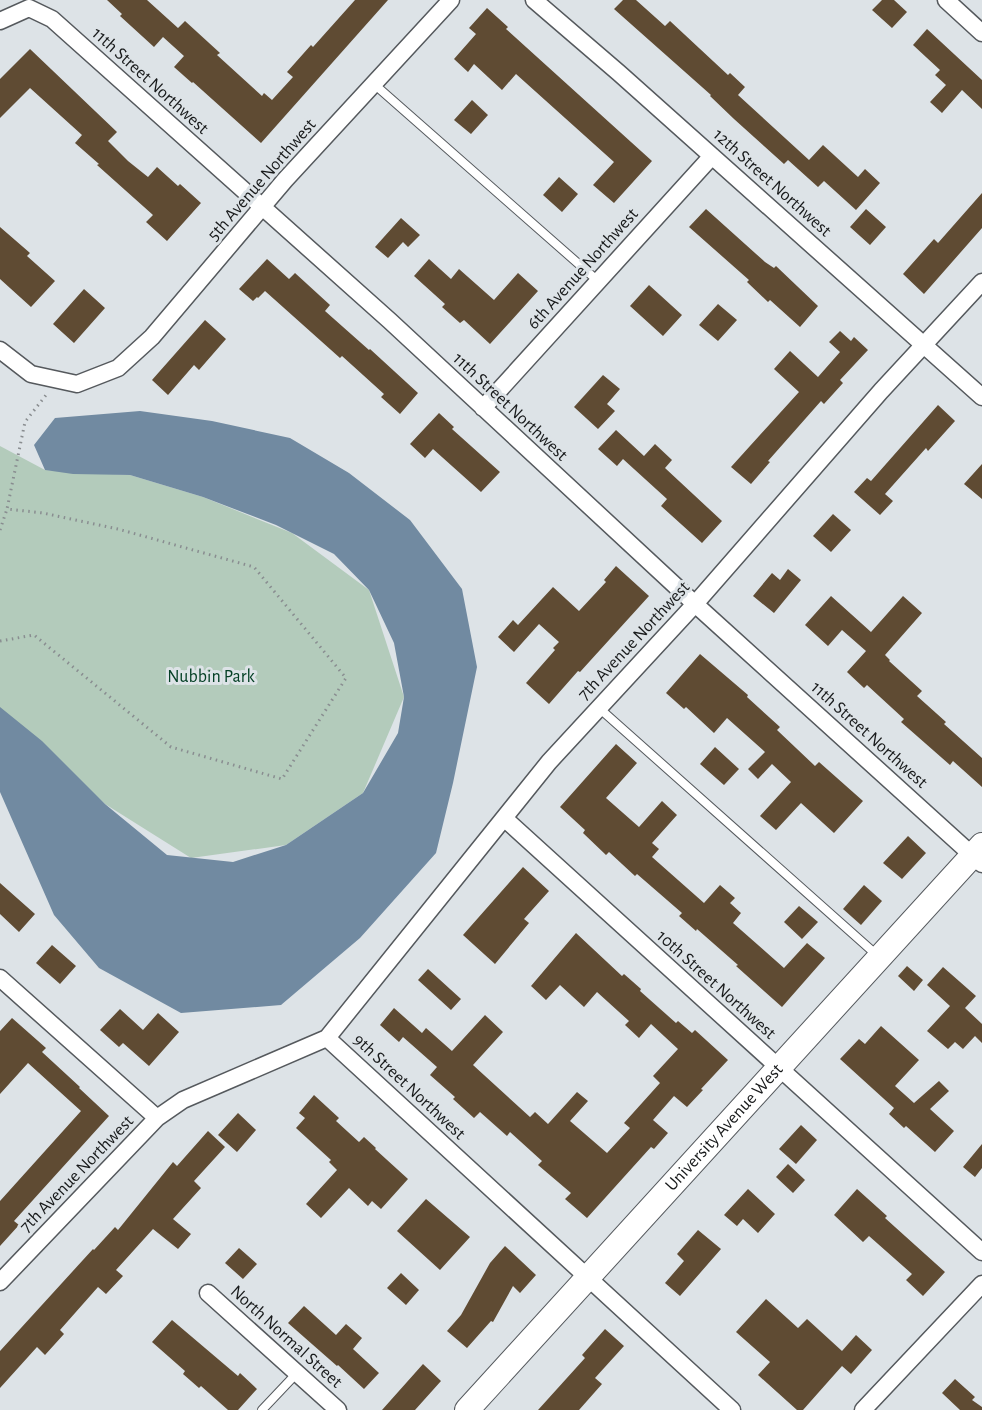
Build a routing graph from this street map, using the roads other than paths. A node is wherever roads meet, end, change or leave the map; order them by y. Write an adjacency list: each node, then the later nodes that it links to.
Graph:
1 (451, 0): 6 (street, 5th Avenue Northwest)
2 (534, 0): 7 (street, 12th Street Northwest)
3 (946, 0): 5 (street)
4 (0, 21): 8 (street, 11th Street Northwest)
5 (982, 33)
6 (374, 84): 8 (street, 5th Avenue Northwest); 9 (lane)
7 (712, 156): 9 (street, 6th Avenue Northwest); 11 (street, 12th Street Northwest)
8 (262, 207): 12 (street, 5th Avenue Northwest); 14 (street, 11th Street Northwest)
9 (598, 281): 14 (street, 6th Avenue Northwest)
10 (982, 282): 11 (street, 7th Avenue Northwest)
11 (923, 345): 13 (street, 12th Street Northwest); 15 (street, 7th Avenue Northwest)
12 (0, 350)
13 (982, 397)
14 (483, 408): 15 (street, 11th Street Northwest)
15 (696, 604): 16 (street, 7th Avenue Northwest); 18 (street, 11th Street Northwest)
16 (599, 708): 17 (street, 7th Avenue Northwest); 19 (lane)
17 (504, 818): 21 (street, 7th Avenue Northwest); 22 (street, 10th Street Northwest)
18 (979, 854): 19 (street, University Avenue West)
19 (879, 957): 22 (street, University Avenue West)
20 (2, 983): 23 (street)
21 (327, 1038): 23 (street, 9th Street Northwest); 25 (street, 9th Street Northwest)
22 (778, 1068): 24 (street, 10th Street Northwest); 25 (street, University Avenue West)
23 (157, 1118): 26 (street, 7th Avenue Northwest)
24 (982, 1252)
25 (587, 1277): 32 (street, University Avenue West); 33 (street, 9th Street Northwest)
26 (0, 1282)
27 (982, 1284): 34 (street)
28 (208, 1293): 29 (street, North Normal Street)
29 (297, 1373): 30 (lane); 31 (street, North Normal Street)
30 (262, 1410)
31 (338, 1410)
32 (467, 1410)
33 (732, 1410)
34 (863, 1410)

